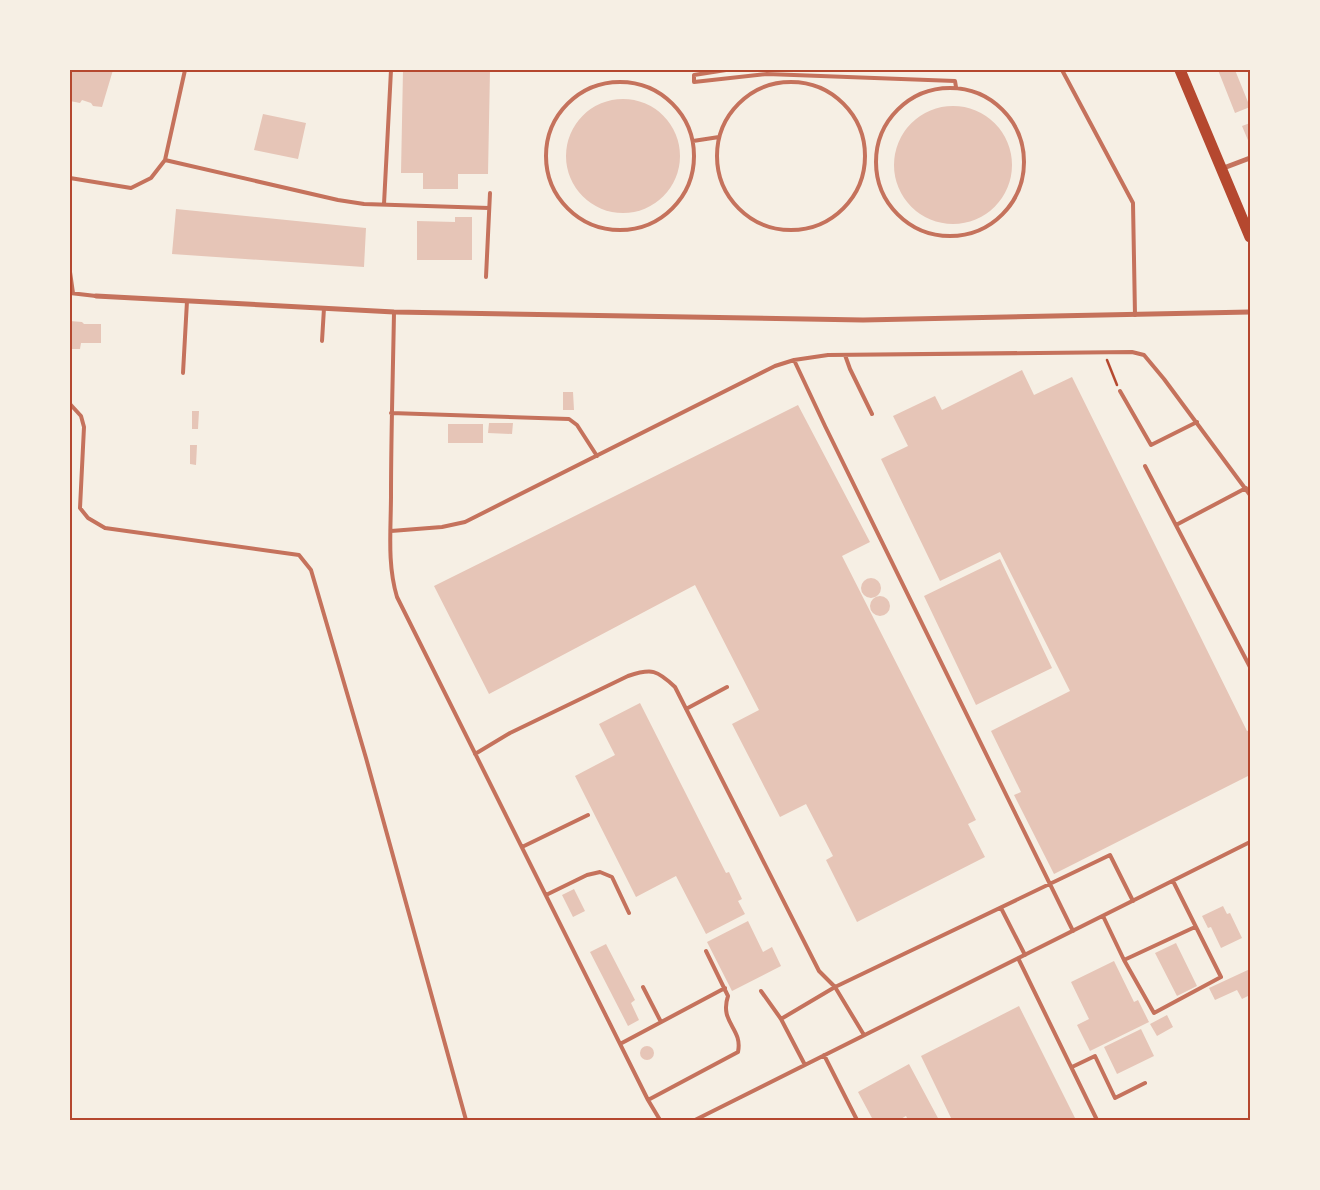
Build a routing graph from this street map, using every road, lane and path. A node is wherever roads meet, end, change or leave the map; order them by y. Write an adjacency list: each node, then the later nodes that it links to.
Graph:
1 (185, 70): 12 (lane)
2 (391, 70): 18 (lane)
3 (726, 70): 6 (lane)
4 (1062, 70): 29 (lane)
5 (1180, 70): 15 (main road)
6 (796, 75): 7 (lane); 8 (lane)
7 (796, 81): 9 (lane); 13 (lane)
8 (956, 87): 14 (lane); 14 (lane)
9 (719, 137): 10 (lane); 13 (lane)
10 (693, 141): 10 (lane)
11 (1250, 158): 15 (street)
12 (165, 160): 16 (lane); 18 (lane)
13 (865, 164): 14 (lane)
14 (876, 169)
15 (1220, 169): 20 (main road)
16 (70, 178)
17 (490, 193): 19 (lane)
18 (384, 204): 19 (lane)
19 (489, 208): 22 (lane)
20 (1250, 237)
21 (70, 272): 23 (lane)
22 (486, 276)
23 (71, 293): 24 (lane)
24 (96, 296): 25 (street)
25 (187, 301): 26 (street); 34 (lane)
26 (324, 308): 27 (street); 30 (lane)
27 (394, 312): 29 (street); 37 (lane)
28 (1250, 312): 29 (street)
29 (1136, 315)
30 (322, 341)
31 (1104, 352): 32 (lane); 35 (path); 39 (lane)
32 (845, 355): 33 (lane); 38 (lane)
33 (794, 360): 40 (lane); 54 (lane)
34 (183, 373)
35 (1120, 391): 39 (lane)
36 (70, 404): 79 (lane)
37 (392, 413): 40 (lane); 45 (lane)
38 (872, 414)
39 (1196, 422): 42 (lane)
40 (597, 456): 45 (lane)
41 (1145, 466): 44 (lane)
42 (1246, 488): 43 (lane); 44 (lane)
43 (1250, 495)
44 (1176, 525): 46 (lane)
45 (391, 531): 49 (lane)
46 (1250, 667)
47 (728, 687): 48 (lane)
48 (686, 709): 49 (lane); 67 (lane)
49 (475, 754): 52 (lane)
50 (588, 815): 52 (lane)
51 (1250, 842): 53 (lane)
52 (522, 848): 55 (lane)
53 (1173, 881): 56 (lane); 60 (lane)
54 (1050, 884): 56 (lane); 57 (lane); 61 (lane)
55 (546, 895): 58 (lane); 73 (lane)
56 (1133, 901): 59 (lane)
57 (1001, 908): 63 (lane); 67 (lane)
58 (629, 913)
59 (1103, 916): 61 (lane); 65 (lane)
60 (1196, 926): 65 (lane); 65 (lane)
61 (1072, 931): 63 (lane)
62 (706, 951): 68 (lane)
63 (1024, 955): 64 (lane)
64 (1018, 958): 72 (lane); 76 (lane)
65 (1124, 960)
66 (644, 987): 71 (lane)
67 (835, 987): 70 (lane); 72 (lane)
68 (725, 988): 71 (lane); 78 (lane)
69 (760, 991): 70 (lane)
70 (781, 1019): 75 (lane)
71 (661, 1022): 73 (lane)
72 (864, 1035): 74 (lane)
73 (620, 1044): 78 (lane)
74 (824, 1055): 75 (lane); 82 (lane)
75 (805, 1065): 81 (lane)
76 (1072, 1067): 77 (lane); 83 (lane)
77 (1145, 1083)
78 (648, 1100): 80 (lane)
79 (466, 1120)
80 (660, 1120)
81 (695, 1120)
82 (857, 1120)
83 (1097, 1120)

